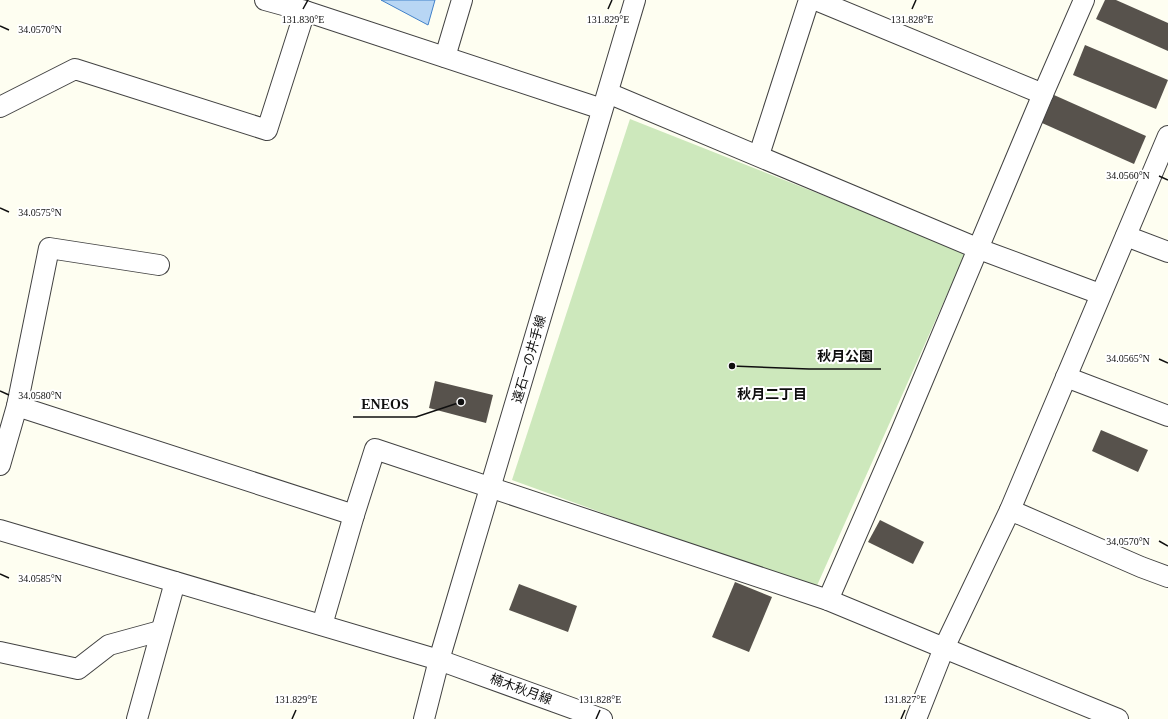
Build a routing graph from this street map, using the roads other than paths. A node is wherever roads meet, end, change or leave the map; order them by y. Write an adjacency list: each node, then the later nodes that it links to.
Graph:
1 (265, 0): 7 (street)
2 (462, 0): 8 (street)
3 (635, 0): 10 (street, 遠石一の井手線)
4 (809, 0): 13 (street)
5 (816, 0): 9 (street)
6 (1084, 0): 9 (street)
7 (305, 11): 8 (street); 11 (street)
8 (446, 57): 10 (street)
9 (1043, 94): 15 (street)
10 (605, 101): 13 (street); 23 (street, 遠石一の井手線)
11 (0, 107)
12 (1168, 136): 14 (street)
13 (759, 155): 15 (street)
14 (1126, 236): 16 (street); 18 (street)
15 (978, 249): 18 (street); 29 (street)
16 (1168, 252)
17 (159, 265): 20 (street)
18 (1100, 294): 19 (street)
19 (1066, 377): 21 (street); 24 (street)
20 (17, 406): 22 (street); 25 (street)
21 (1168, 416)
22 (0, 466)
23 (491, 487): 25 (street); 29 (street); 34 (street, 遠石一の井手線)
24 (1010, 510): 27 (street); 32 (street)
25 (354, 515): 30 (street)
26 (0, 530): 28 (street, 楠木秋月線)
27 (1168, 577)
28 (175, 582): 30 (street, 楠木秋月線); 31 (street)
29 (828, 600): 32 (street)
30 (322, 625): 34 (street, 楠木秋月線)
31 (160, 631): 33 (street); 35 (street)
32 (944, 648): 38 (street); 39 (street)
33 (0, 652)
34 (439, 660): 36 (street, 遠石一の井手線); 37 (street, 楠木秋月線)
35 (137, 719)
36 (424, 719)
37 (602, 719)
38 (916, 719)
39 (1118, 719)

